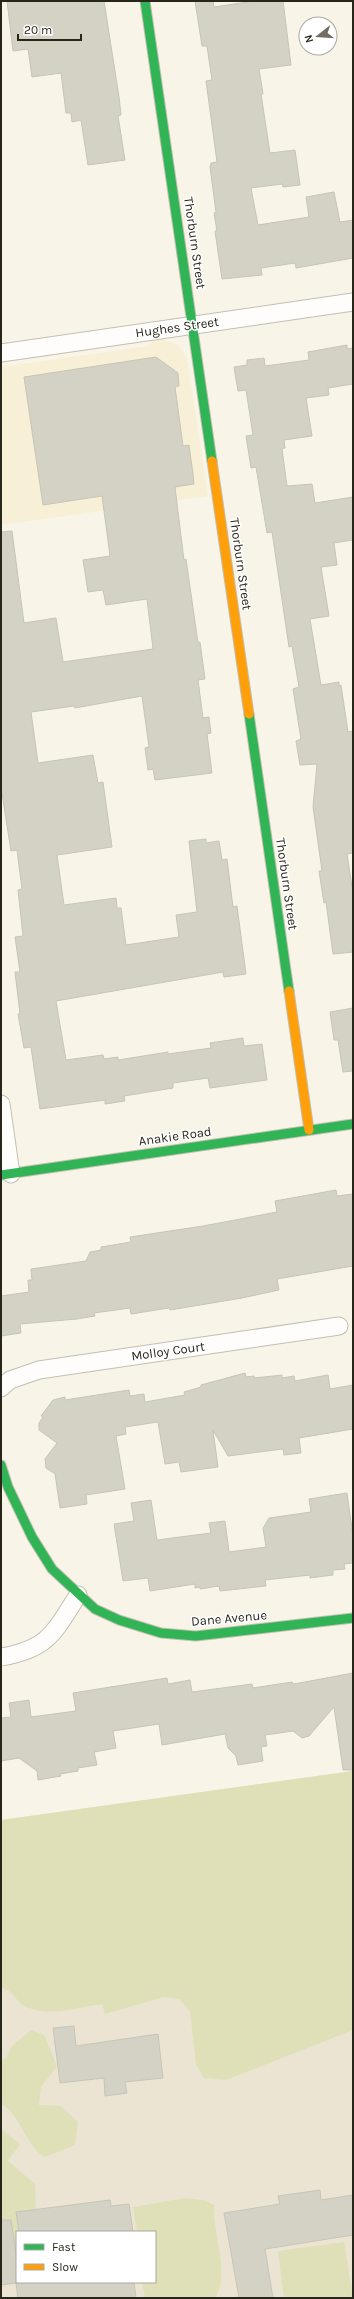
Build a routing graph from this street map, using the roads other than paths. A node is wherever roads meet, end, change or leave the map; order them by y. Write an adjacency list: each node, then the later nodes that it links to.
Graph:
1 (145, 1): 3 (street, Thorburn Street)
2 (353, 302): 3 (street, Hughes Street)
3 (194, 324): 4 (street, Hughes Street); 7 (street, Thorburn Street)
4 (1, 353)
5 (1, 1104): 8 (street)
6 (353, 1124): 7 (street, Anakie Road)
7 (310, 1130): 8 (street, Anakie Road)
8 (6, 1174)
9 (339, 1326): 10 (street, Molloy Court)
10 (1, 1388)
11 (1, 1465): 12 (street, Dane Avenue)
12 (78, 1595): 13 (street, Dane Avenue); 14 (street)
13 (353, 1618)
14 (1, 1657)

